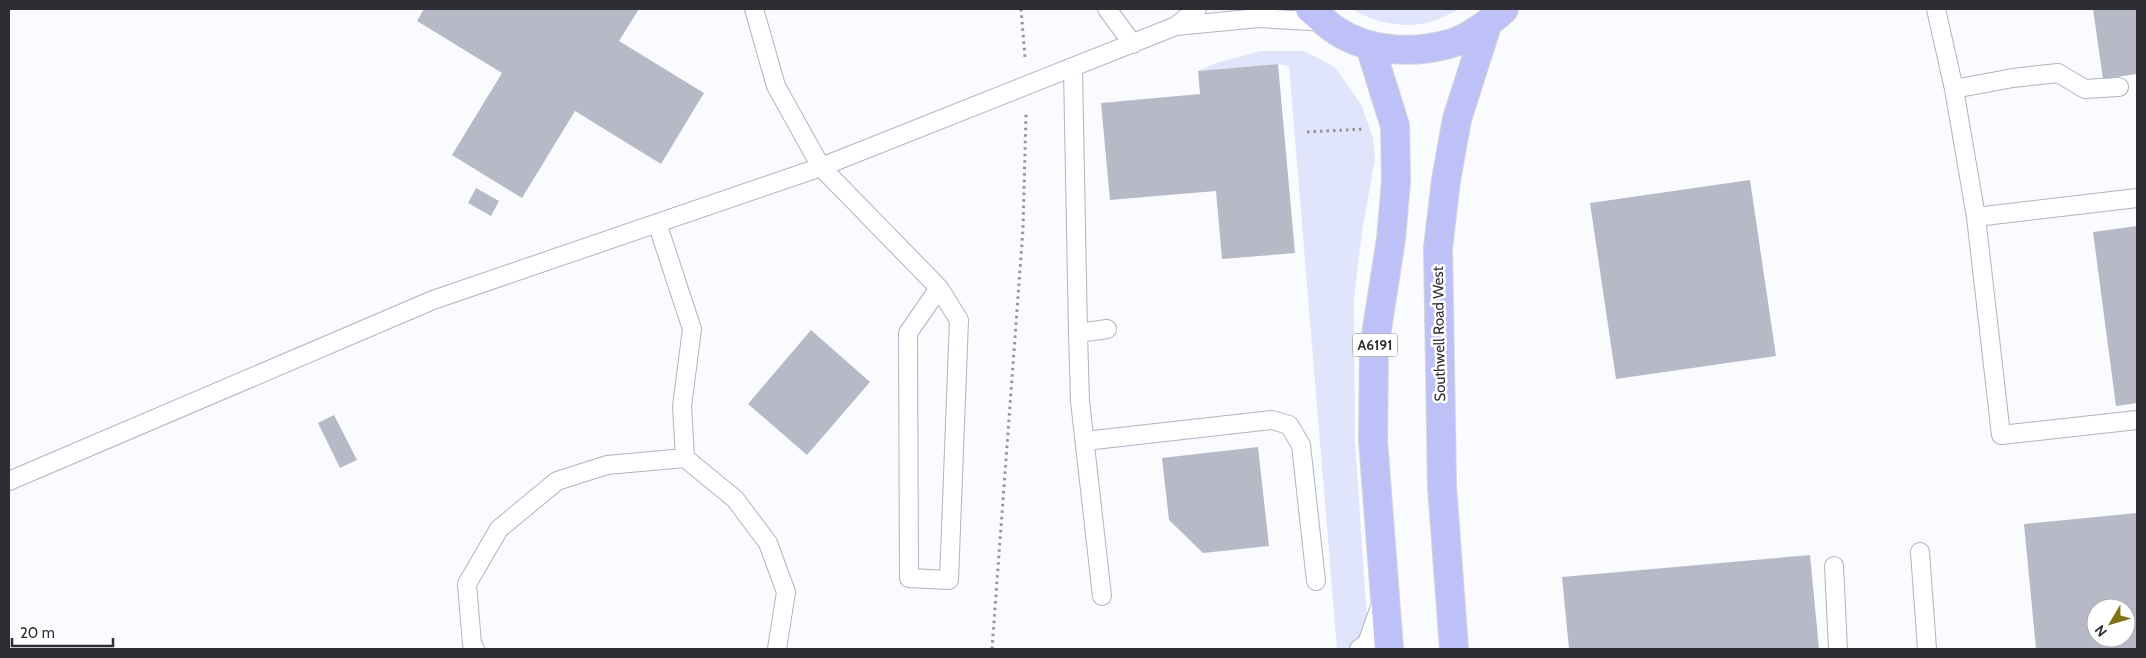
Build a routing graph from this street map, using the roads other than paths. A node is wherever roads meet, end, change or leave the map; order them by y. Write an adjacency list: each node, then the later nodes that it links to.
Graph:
1 (754, 9): 13 (lane)
2 (1107, 9): 8 (lane)
3 (1197, 9): 7 (lane)
4 (1936, 9): 12 (lane)
5 (1318, 16): 7 (lane); 9 (main road)
6 (1496, 17): 9 (main road); 33 (main road, Southwell Road West)
7 (1176, 26): 8 (lane)
8 (1133, 44): 10 (lane)
9 (1370, 46): 27 (main road, A6191)
10 (1073, 69): 13 (lane); 19 (lane)
11 (2119, 87): 12 (lane)
12 (1954, 89): 15 (lane)
13 (821, 167): 16 (lane); 17 (lane)
14 (2137, 198): 15 (lane)
15 (1976, 217): 20 (lane)
16 (658, 223): 22 (lane); 23 (lane)
17 (939, 288): 17 (lane)
18 (1107, 329): 19 (lane)
19 (1078, 333): 21 (lane)
20 (2137, 420)
21 (1084, 441): 26 (lane); 28 (lane)
22 (685, 458): 29 (lane); 30 (lane)
23 (9, 481)
24 (1920, 552): 35 (lane)
25 (1834, 566): 34 (lane)
26 (1316, 581)
27 (1385, 592): 31 (lane); 32 (main road, A6191)
28 (1102, 596)
29 (475, 649)
30 (777, 649)
31 (1359, 649)
32 (1389, 649)
33 (1454, 649)
34 (1838, 649)
35 (1927, 649)

